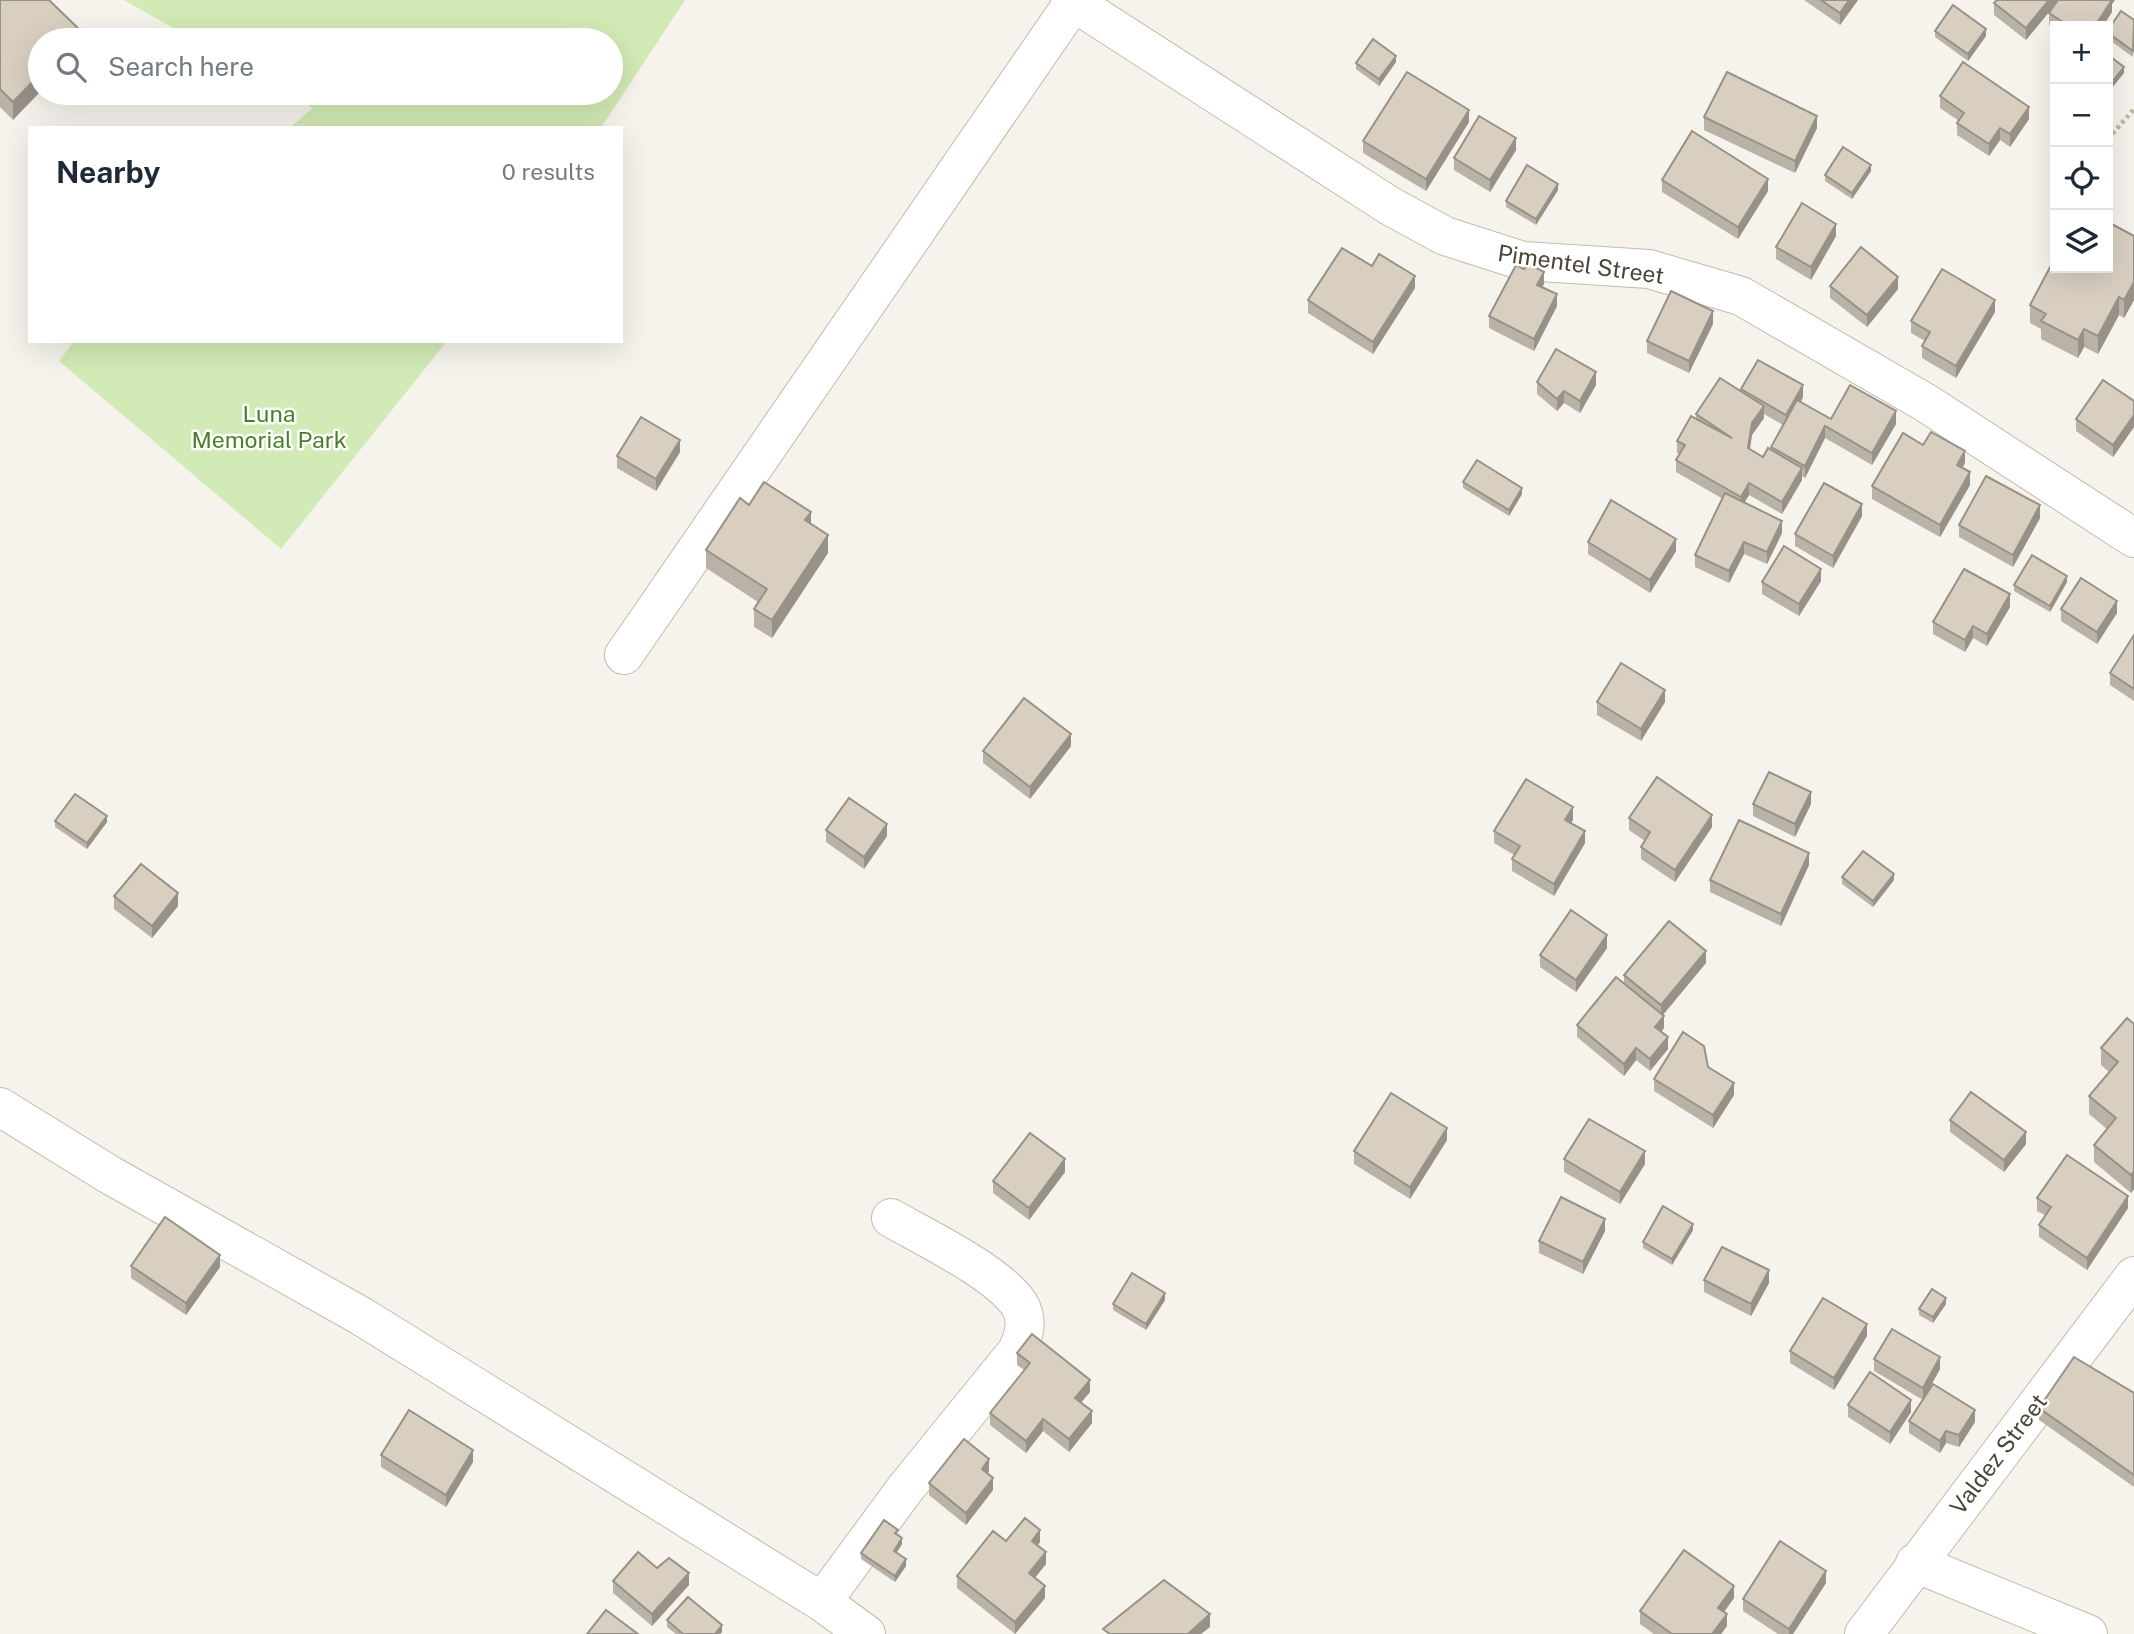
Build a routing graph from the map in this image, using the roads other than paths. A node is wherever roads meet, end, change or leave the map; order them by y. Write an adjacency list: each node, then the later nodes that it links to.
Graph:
1 (1072, 1): 2 (street, Pimentel Street); 3 (street)
2 (2134, 538)
3 (624, 655)
4 (0, 1107): 8 (street)
5 (891, 1218): 8 (street)
6 (2134, 1276): 7 (street, Valdez Street)
7 (1915, 1563): 10 (street, Valdez Street); 11 (street)
8 (822, 1602): 9 (street)
9 (866, 1634)
10 (1864, 1634)
11 (2088, 1634)

